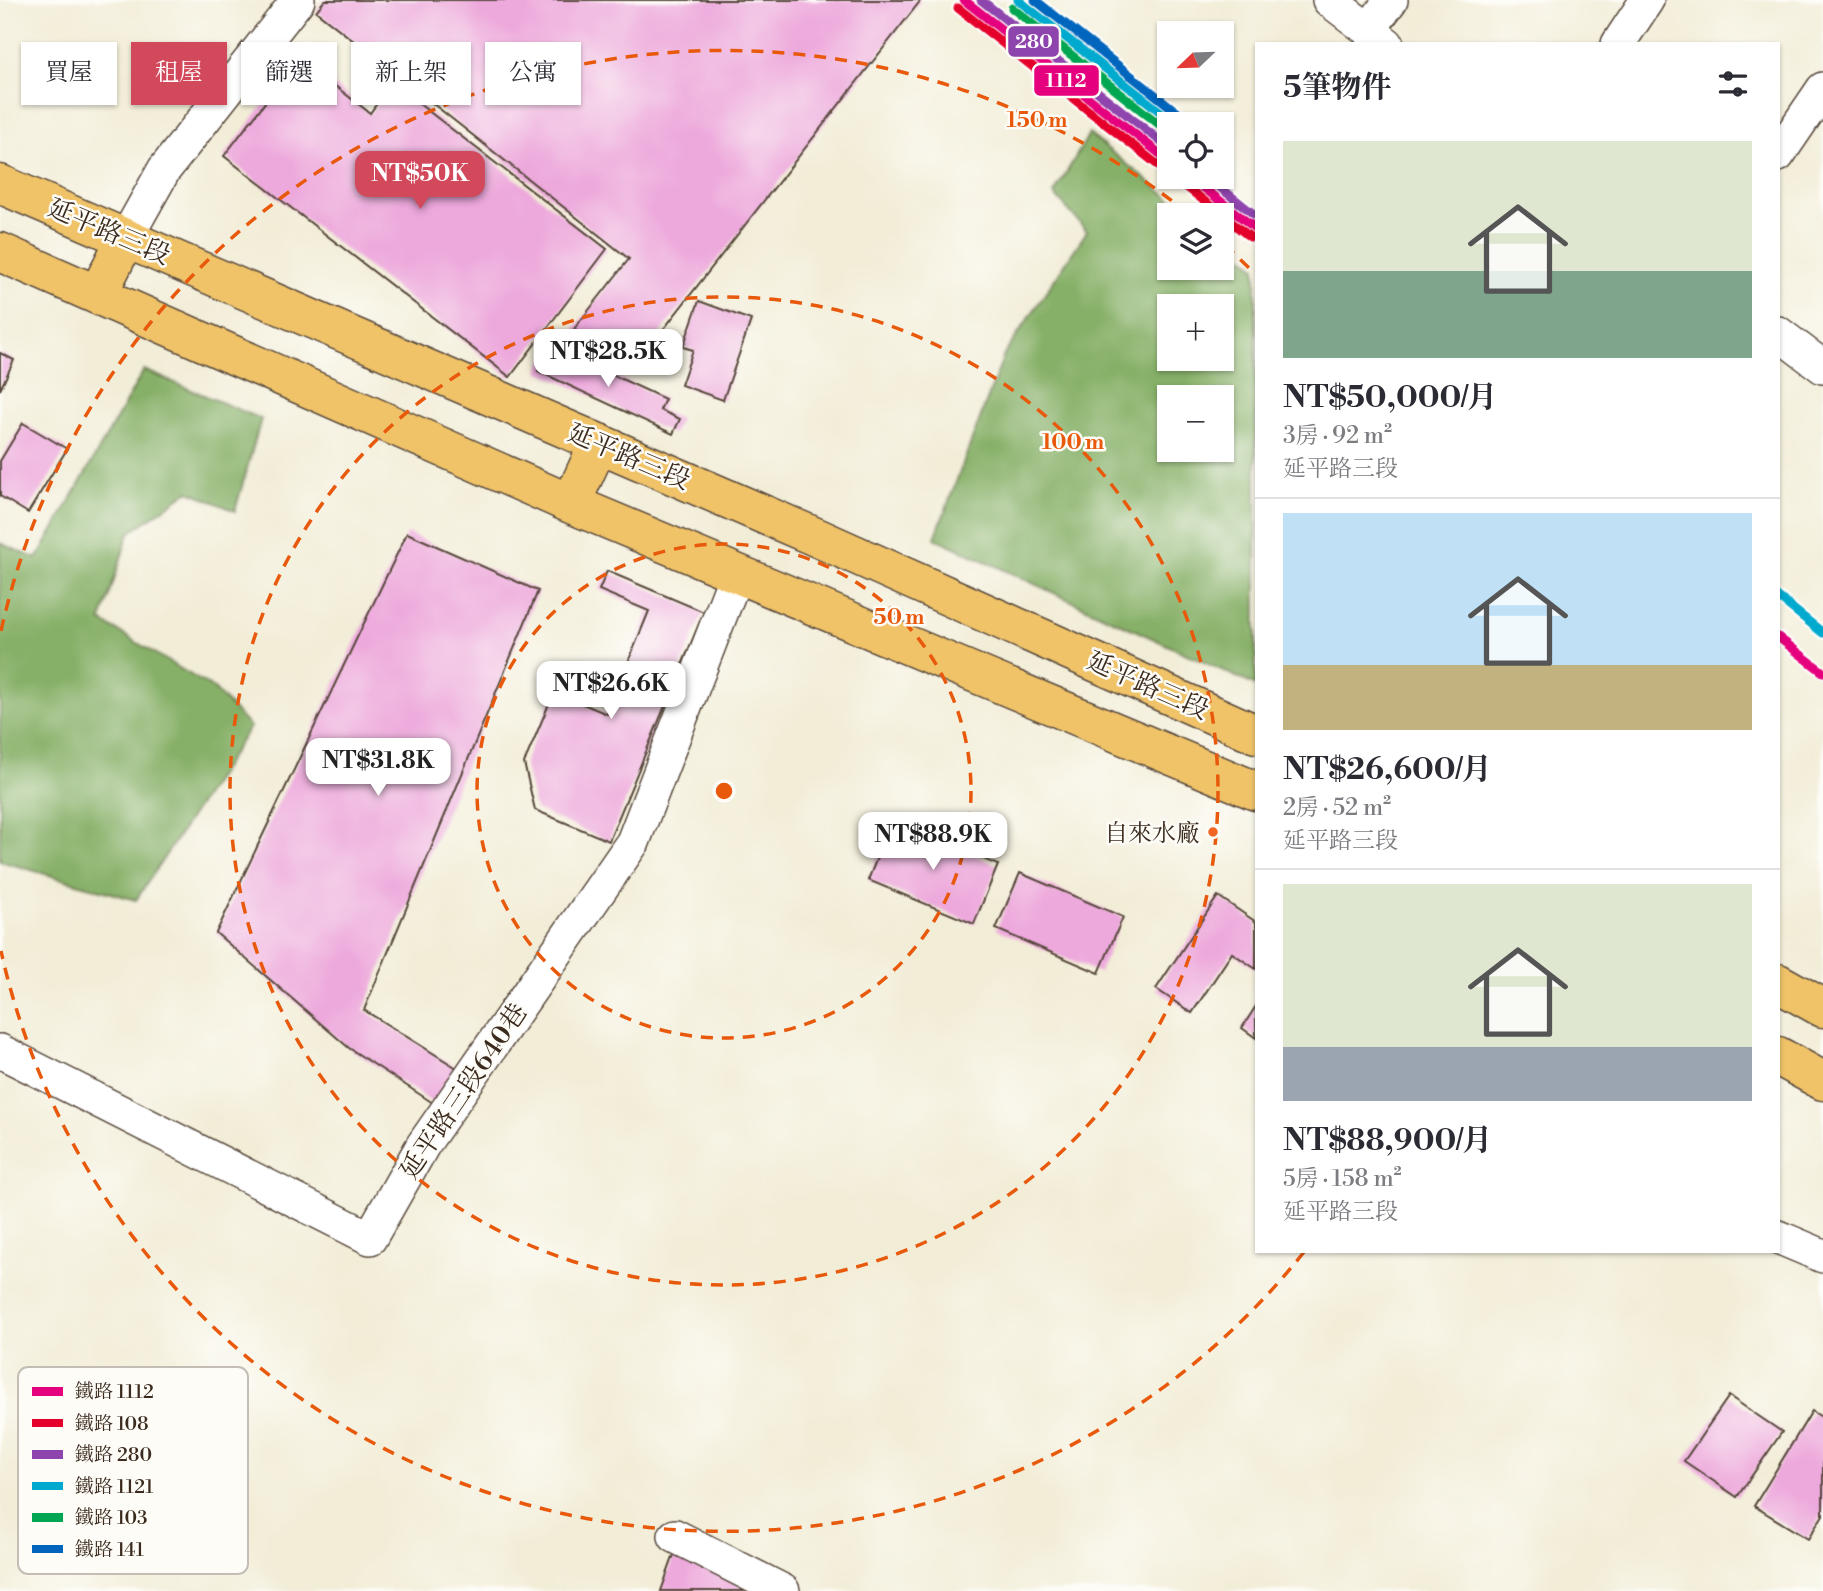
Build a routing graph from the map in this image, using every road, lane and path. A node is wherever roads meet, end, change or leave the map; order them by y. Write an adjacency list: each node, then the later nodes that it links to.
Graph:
1 (298, 0): 10 (street)
2 (1329, 0): 5 (street)
3 (1391, 0): 5 (street)
4 (1647, 0): 6 (street)
5 (1378, 37)
6 (1619, 42)
7 (1823, 89): 8 (street)
8 (1780, 152)
9 (0, 184): 10 (main road, 延平路三段)
10 (126, 238): 12 (main road); 15 (main road, 延平路三段)
11 (0, 252): 12 (main road)
12 (98, 294): 16 (main road)
13 (1780, 335): 14 (street)
14 (1823, 367)
15 (599, 443): 16 (main road); 18 (main road, 延平路三段)
16 (571, 505): 17 (main road)
17 (736, 575): 19 (main road); 20 (street, 延平路三段640巷)
18 (1255, 734)
19 (1255, 792)
20 (0, 1051)
21 (1780, 1057): 22 (main road)
22 (1823, 1081)
23 (1780, 1238): 24 (street)
24 (1823, 1256)
25 (675, 1536): 26 (street)
26 (783, 1591)

